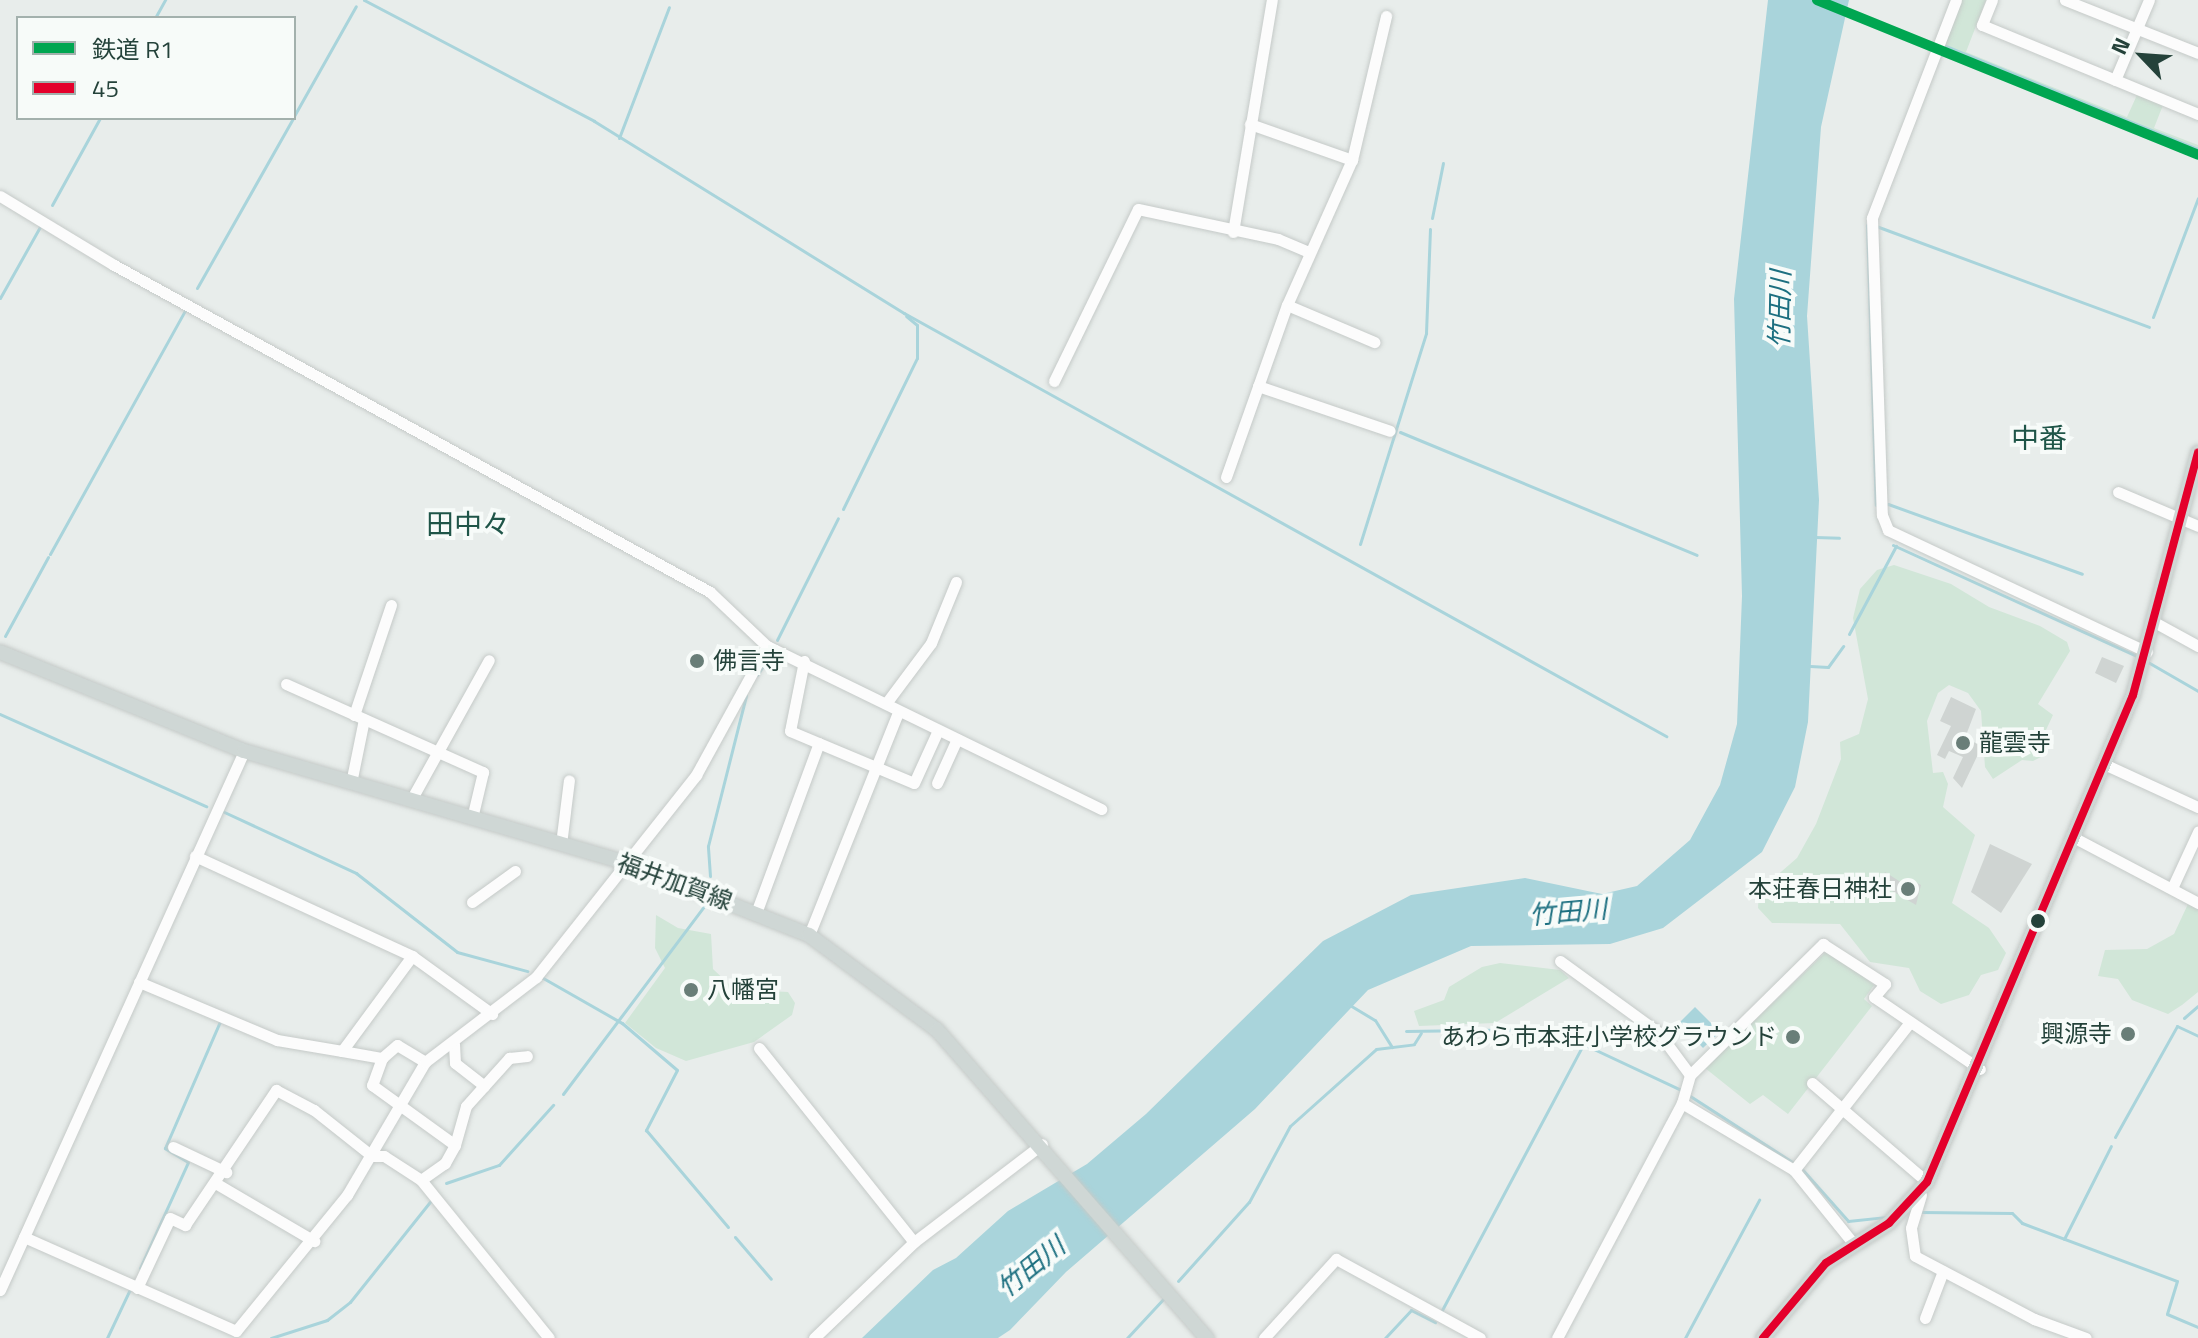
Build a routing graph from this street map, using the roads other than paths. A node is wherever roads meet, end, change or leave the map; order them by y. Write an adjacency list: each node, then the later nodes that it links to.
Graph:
1 (1272, 0): 11 (street)
2 (1956, 0): 32 (street)
3 (1992, 0): 9 (street)
4 (2065, 0): 7 (street)
5 (2149, 0): 7 (street)
6 (1386, 16): 12 (street)
7 (2137, 28): 8 (street); 9 (street)
8 (2198, 53)
9 (2115, 80): 10 (street)
10 (2198, 114)
11 (1250, 124): 12 (street); 14 (street)
12 (1352, 160): 15 (street)
13 (0, 196): 29 (street)
14 (1233, 232): 15 (street); 18 (street)
15 (1309, 252): 16 (street)
16 (1287, 305): 17 (street); 19 (street)
17 (1374, 342)
18 (1054, 381)
19 (1258, 386): 20 (street); 22 (street)
20 (1390, 431)
21 (2198, 453): 24 (main road)
22 (1226, 477)
23 (2118, 492): 24 (street)
24 (2184, 519): 25 (street); 28 (main road)
25 (2198, 526)
26 (956, 582): 36 (street)
27 (391, 605): 38 (street)
28 (2156, 623): 30 (street); 32 (main road)
29 (767, 646): 34 (street); 57 (street)
30 (2198, 646)
31 (0, 652): 43 (main road, 福井加賀線)
32 (2145, 658): 44 (main road)
33 (489, 660): 42 (street)
34 (804, 661): 36 (street); 41 (street)
35 (286, 684): 38 (street)
36 (887, 702): 37 (street)
37 (898, 712): 39 (street); 45 (street)
38 (359, 717): 42 (street); 47 (street)
39 (938, 730): 40 (street); 45 (street)
40 (957, 739): 48 (street); 51 (street)
41 (819, 743): 45 (street); 62 (street)
42 (437, 750): 49 (street); 52 (street)
43 (244, 751): 47 (main road, 福井加賀線); 56 (street)
44 (2104, 764): 50 (street); 54 (main road)
45 (872, 765): 63 (street)
46 (569, 780): 55 (street)
47 (351, 783): 49 (main road, 福井加賀線)
48 (937, 783)
49 (411, 800): 52 (main road, 福井加賀線)
50 (2198, 807)
51 (1101, 809)
52 (472, 818): 55 (main road, 福井加賀線)
53 (2198, 832): 59 (street)
54 (2071, 836): 59 (street); 75 (main road)
55 (561, 844): 57 (main road, 福井加賀線)
56 (195, 856): 64 (street); 66 (street)
57 (627, 863): 62 (main road, 福井加賀線); 67 (street)
58 (515, 871): 60 (street)
59 (2173, 886): 61 (street)
60 (472, 902)
61 (2198, 903)
62 (756, 913): 63 (main road, 福井加賀線)
63 (809, 935): 82 (main road, 福井加賀線)
64 (412, 956): 67 (street); 71 (street)
65 (1560, 961): 76 (street)
66 (139, 982): 71 (street); 93 (street)
67 (492, 1014): 69 (street)
68 (1910, 1022): 75 (street); 76 (street); 81 (street)
69 (454, 1044): 74 (street); 78 (street)
70 (759, 1048): 95 (street)
71 (342, 1051): 73 (street)
72 (527, 1056): 78 (street)
73 (382, 1058): 74 (street); 80 (street)
74 (425, 1062): 80 (street)
75 (1980, 1069): 90 (main road)
76 (1690, 1075): 79 (street)
77 (1812, 1083): 81 (street)
78 (484, 1086): 83 (street)
79 (1682, 1103): 86 (street); 106 (street)
80 (403, 1105): 83 (street); 85 (street)
81 (1839, 1106): 86 (street); 90 (street)
82 (1042, 1144): 95 (street); 103 (main road, 福井加賀線)
83 (455, 1145): 88 (street)
84 (173, 1147): 87 (street)
85 (372, 1156): 87 (street); 88 (street); 94 (street)
86 (1794, 1170): 96 (street)
87 (226, 1172): 89 (street)
88 (421, 1180): 101 (street)
89 (217, 1184): 94 (street); 98 (street)
90 (1924, 1188): 91 (main road); 92 (street)
91 (1889, 1223): 92 (street); 96 (main road)
92 (1911, 1228): 97 (street)
93 (24, 1237): 98 (street); 99 (street)
94 (314, 1241): 98 (street)
95 (914, 1242): 102 (street)
96 (1853, 1243): 107 (main road)
97 (1943, 1271): 100 (street); 108 (street)
98 (137, 1288)
99 (0, 1290)
100 (1925, 1318)
101 (549, 1338)
102 (814, 1338)
103 (1207, 1338)
104 (1264, 1338): 105 (street)
105 (1480, 1338)
106 (1557, 1338)
107 (1763, 1338)
108 (2086, 1338)

